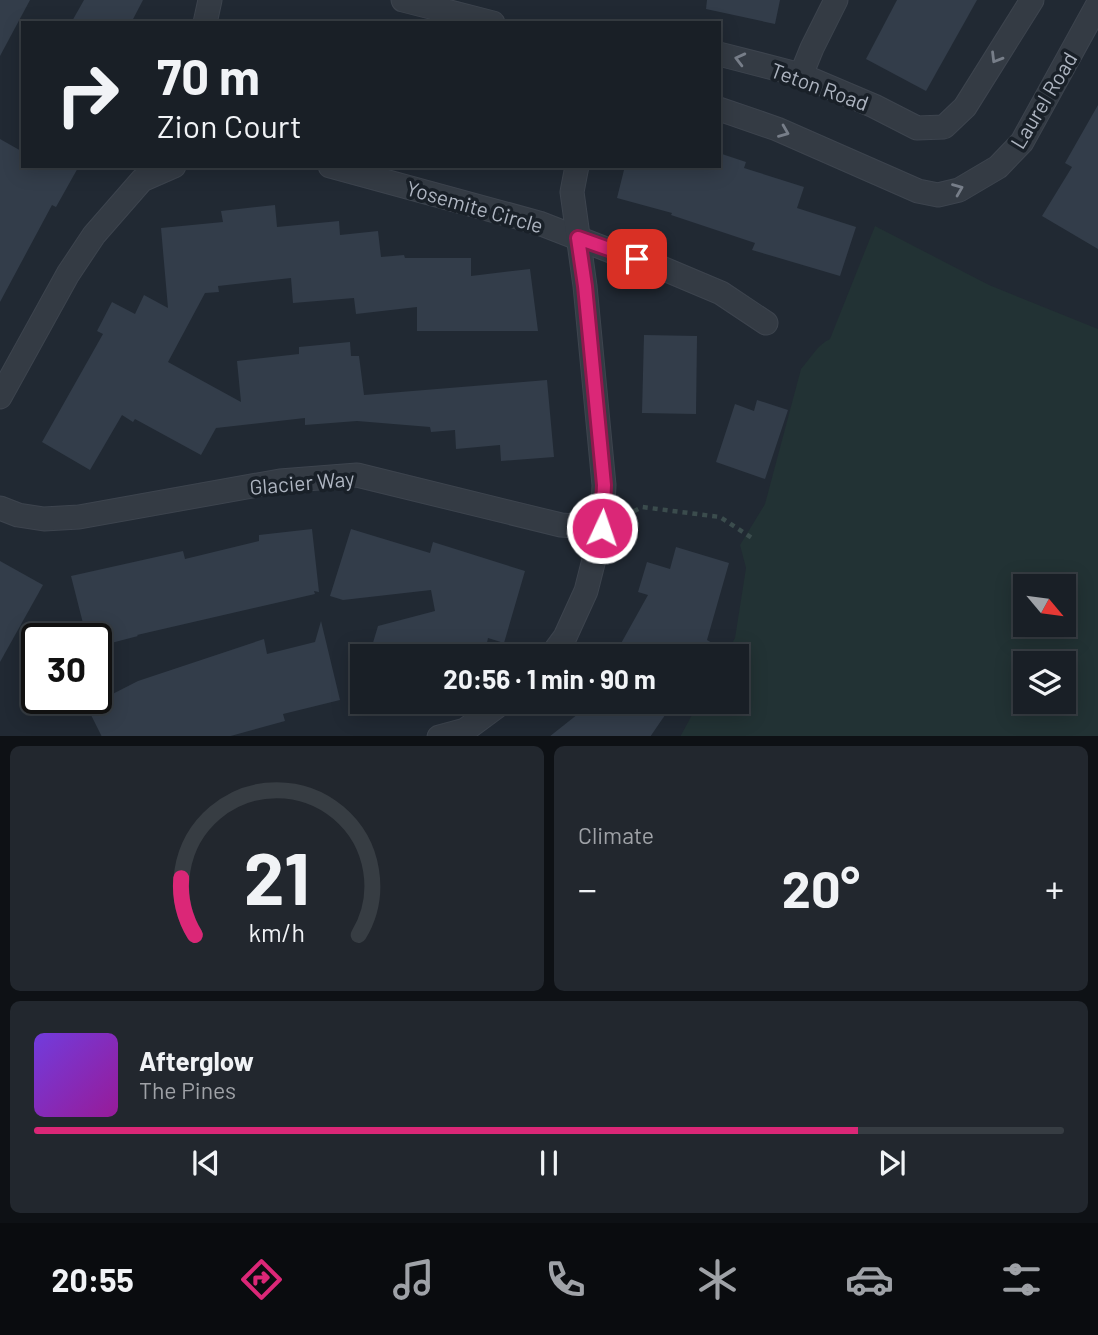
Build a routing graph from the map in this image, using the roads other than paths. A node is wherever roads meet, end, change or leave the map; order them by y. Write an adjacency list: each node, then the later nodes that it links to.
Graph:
1 (210, 0): 6 (street)
2 (403, 0): 7 (street)
3 (836, 0): 9 (street)
4 (1032, 0): 9 (street, Teton Road, one-way to 9)
5 (1098, 4): 10 (street, Laurel Road, one-way to 5)
6 (205, 21)
7 (485, 21)
8 (721, 55): 9 (street, Teton Road, one-way to 8)
9 (801, 75)
10 (721, 110)
11 (169, 168): 16 (street)
12 (337, 168): 14 (street, Yosemite Circle)
13 (577, 168): 14 (street, Yosemite Circle)
14 (578, 238): 15 (street); 18 (street, Yosemite Circle)
15 (766, 323)
16 (0, 397)
17 (0, 508): 18 (street, Glacier Way)
18 (602, 528): 19 (street, Yosemite Circle)
19 (560, 644)
20 (487, 714): 21 (street)
21 (443, 736)

